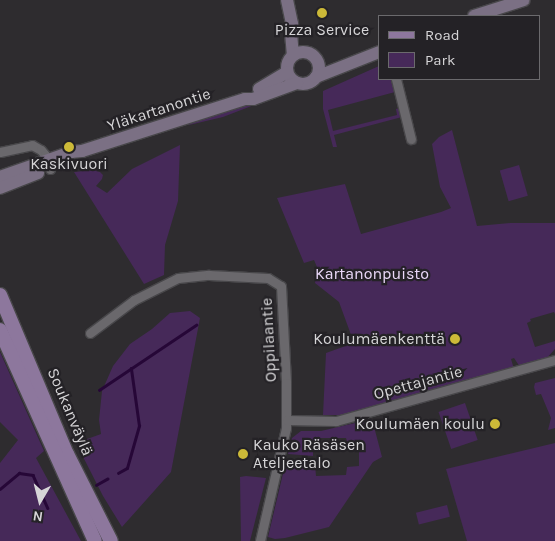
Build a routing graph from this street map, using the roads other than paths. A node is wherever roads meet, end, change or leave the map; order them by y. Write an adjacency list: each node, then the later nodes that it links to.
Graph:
1 (287, 0): 4 (main road)
2 (524, 0): 3 (main road)
3 (477, 15)
4 (292, 24): 7 (main road); 8 (main road)
5 (378, 52): 9 (main road)
6 (378, 52): 11 (main road)
7 (310, 53): 8 (main road); 9 (main road)
8 (293, 55): 10 (main road)
9 (318, 64): 11 (main road)
10 (287, 72): 13 (main road); 14 (main road, Yläkartanontie)
11 (316, 77): 13 (main road)
12 (396, 80): 15 (street)
13 (297, 83): 14 (main road, Yläkartanontie)
14 (245, 99): 17 (main road, Yläkartanontie)
15 (411, 139)
16 (0, 152): 17 (street)
17 (48, 165): 18 (main road, Yläkartanontie); 19 (main road, Yläkartanontie)
18 (0, 177)
19 (0, 188)
20 (0, 295): 26 (main road, Soukanväylä)
21 (0, 330): 25 (main road, Soukanväylä)
22 (90, 333): 24 (street, Oppilaantie)
23 (555, 360): 24 (street, Opettajantie)
24 (287, 420): 27 (street, Oppilaantie)
25 (96, 541)
26 (111, 541)
27 (260, 541)

